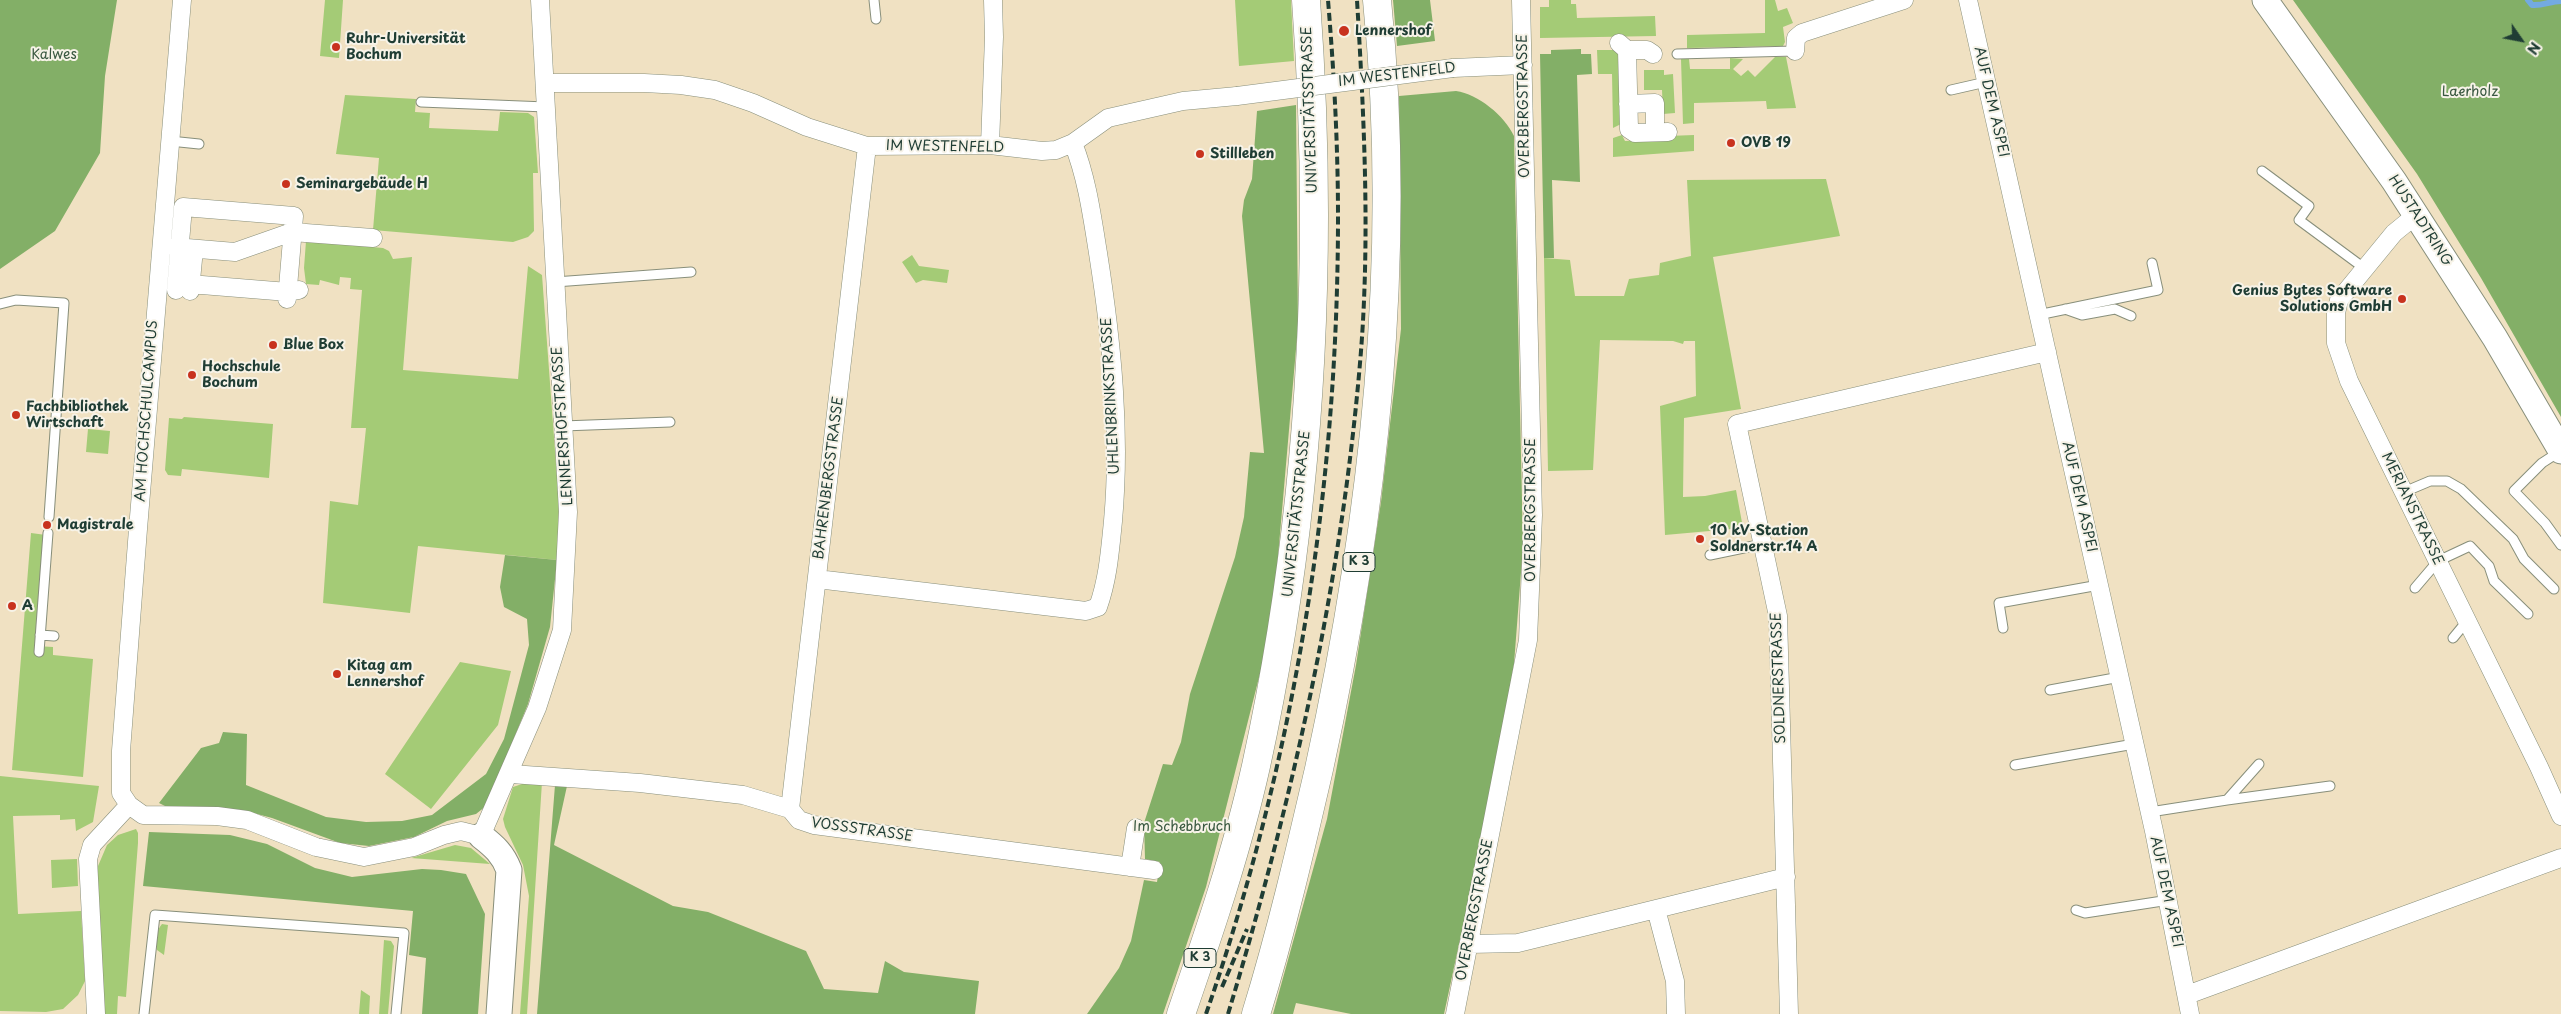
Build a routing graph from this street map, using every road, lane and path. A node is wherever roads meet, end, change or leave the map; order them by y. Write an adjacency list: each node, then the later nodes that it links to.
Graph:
1 (182, 0): 22 (street, AM HOCHSCHULCAMPUS)
2 (540, 0): 17 (street, LENNERSHOFSTRASSE)
3 (874, 0): 11 (lane)
4 (993, 0): 25 (street)
5 (1306, 0): 89 (highway, UNIVERSITÄTSSTRASSE / K 3)
6 (1377, 0): 90 (highway, K 3)
7 (1521, 0): 15 (street, OVERBERGSTRASSE)
8 (1904, 0): 12 (street)
9 (1968, 0): 16 (street, AUF DEM ASPEI)
10 (2265, 0): 28 (street, HUSTADTRING)
11 (876, 19)
12 (1795, 51): 14 (lane)
13 (1634, 53): 20 (street)
14 (1676, 54)
15 (1523, 65): 23 (street, IM WESTENFELD, bridge); 83 (street, OVERBERGSTRASSE)
16 (1986, 82): 18 (lane); 38 (street, AUF DEM ASPEI)
17 (544, 83): 21 (street, LENNERSHOFSTRASSE); 26 (street, IM WESTENFELD)
18 (1951, 90)
19 (420, 102): 21 (lane)
20 (1628, 104): 20 (street)
21 (546, 107): 35 (street, LENNERSHOFSTRASSE)
22 (170, 141): 24 (lane); 70 (street, AM HOCHSCHULCAMPUS)
23 (1073, 143): 25 (street, IM WESTENFELD); 51 (street, UHLENBRINKSTRASSE)
24 (199, 144)
25 (990, 145): 26 (street, IM WESTENFELD)
26 (867, 146): 51 (street, BAHRENBERGSTRASSE)
27 (2262, 172): 33 (lane)
28 (2416, 215): 33 (street, MERIANSTRASSE); 43 (street, HUSTADTRING)
29 (292, 232): 30 (street); 31 (street); 31 (street); 31 (street)
30 (373, 238)
31 (183, 248)
32 (2152, 263): 37 (lane)
33 (2364, 268): 44 (street, MERIANSTRASSE)
34 (690, 272): 35 (lane)
35 (555, 282): 42 (street, LENNERSHOFSTRASSE)
36 (0, 304): 45 (lane)
37 (2065, 309): 38 (lane); 39 (lane)
38 (2038, 315): 40 (street, AUF DEM ASPEI)
39 (2132, 316)
40 (2047, 352): 47 (street, SOLDNERSTRASSE); 52 (street, AUF DEM ASPEI)
41 (670, 422): 42 (lane)
42 (563, 426): 67 (street, LENNERSHOFSTRASSE)
43 (2561, 451): 48 (lane)
44 (2404, 492): 50 (street, MERIANSTRASSE); 54 (lane)
45 (49, 517)
46 (48, 533): 58 (lane)
47 (1763, 544): 49 (lane); 79 (street, SOLDNERSTRASSE)
48 (2561, 545)
49 (1710, 555)
50 (2438, 561): 53 (lane); 55 (lane); 56 (street, MERIANSTRASSE)
51 (817, 579): 71 (street, BAHRENBERGSTRASSE)
52 (2099, 585): 57 (lane); 62 (street, AUF DEM ASPEI)
53 (2415, 588)
54 (2554, 589)
55 (2528, 614)
56 (2468, 621): 60 (lane); 73 (street, MERIANSTRASSE)
57 (2003, 628)
58 (40, 634): 59 (lane); 61 (lane)
59 (54, 636)
60 (2453, 638)
61 (39, 652)
62 (2120, 677): 63 (lane); 64 (street, AUF DEM ASPEI)
63 (2050, 690)
64 (2134, 744): 66 (lane); 72 (street, AUF DEM ASPEI)
65 (2259, 764): 69 (lane)
66 (2015, 765)
67 (510, 774): 71 (street, VOSSSTRASSE); 75 (street, LENNERSHOFSTRASSE)
68 (2330, 786): 69 (lane)
69 (2227, 800): 72 (lane)
70 (129, 805): 75 (street); 85 (street)
71 (790, 809): 77 (street, VOSSSTRASSE)
72 (2150, 812): 80 (street, AUF DEM ASPEI)
73 (2561, 816)
74 (1136, 828): 77 (street)
75 (481, 836): 88 (street)
76 (2561, 858): 84 (street)
77 (1130, 867): 78 (street, VOSSSTRASSE)
78 (1154, 870)
79 (1786, 877): 81 (street); 93 (street, SOLDNERSTRASSE)
80 (2168, 900): 82 (lane); 84 (street, AUF DEM ASPEI)
81 (1656, 909): 83 (street); 92 (street)
82 (2076, 910)
83 (1469, 944): 91 (street, OVERBERGSTRASSE)
84 (2187, 995): 94 (street, AUF DEM ASPEI)
85 (96, 1014)
86 (144, 1014): 87 (lane)
87 (396, 1014)
88 (499, 1014)
89 (1181, 1014)
90 (1256, 1014)
91 (1456, 1014)
92 (1676, 1014)
93 (1789, 1014)
94 (2190, 1014)

